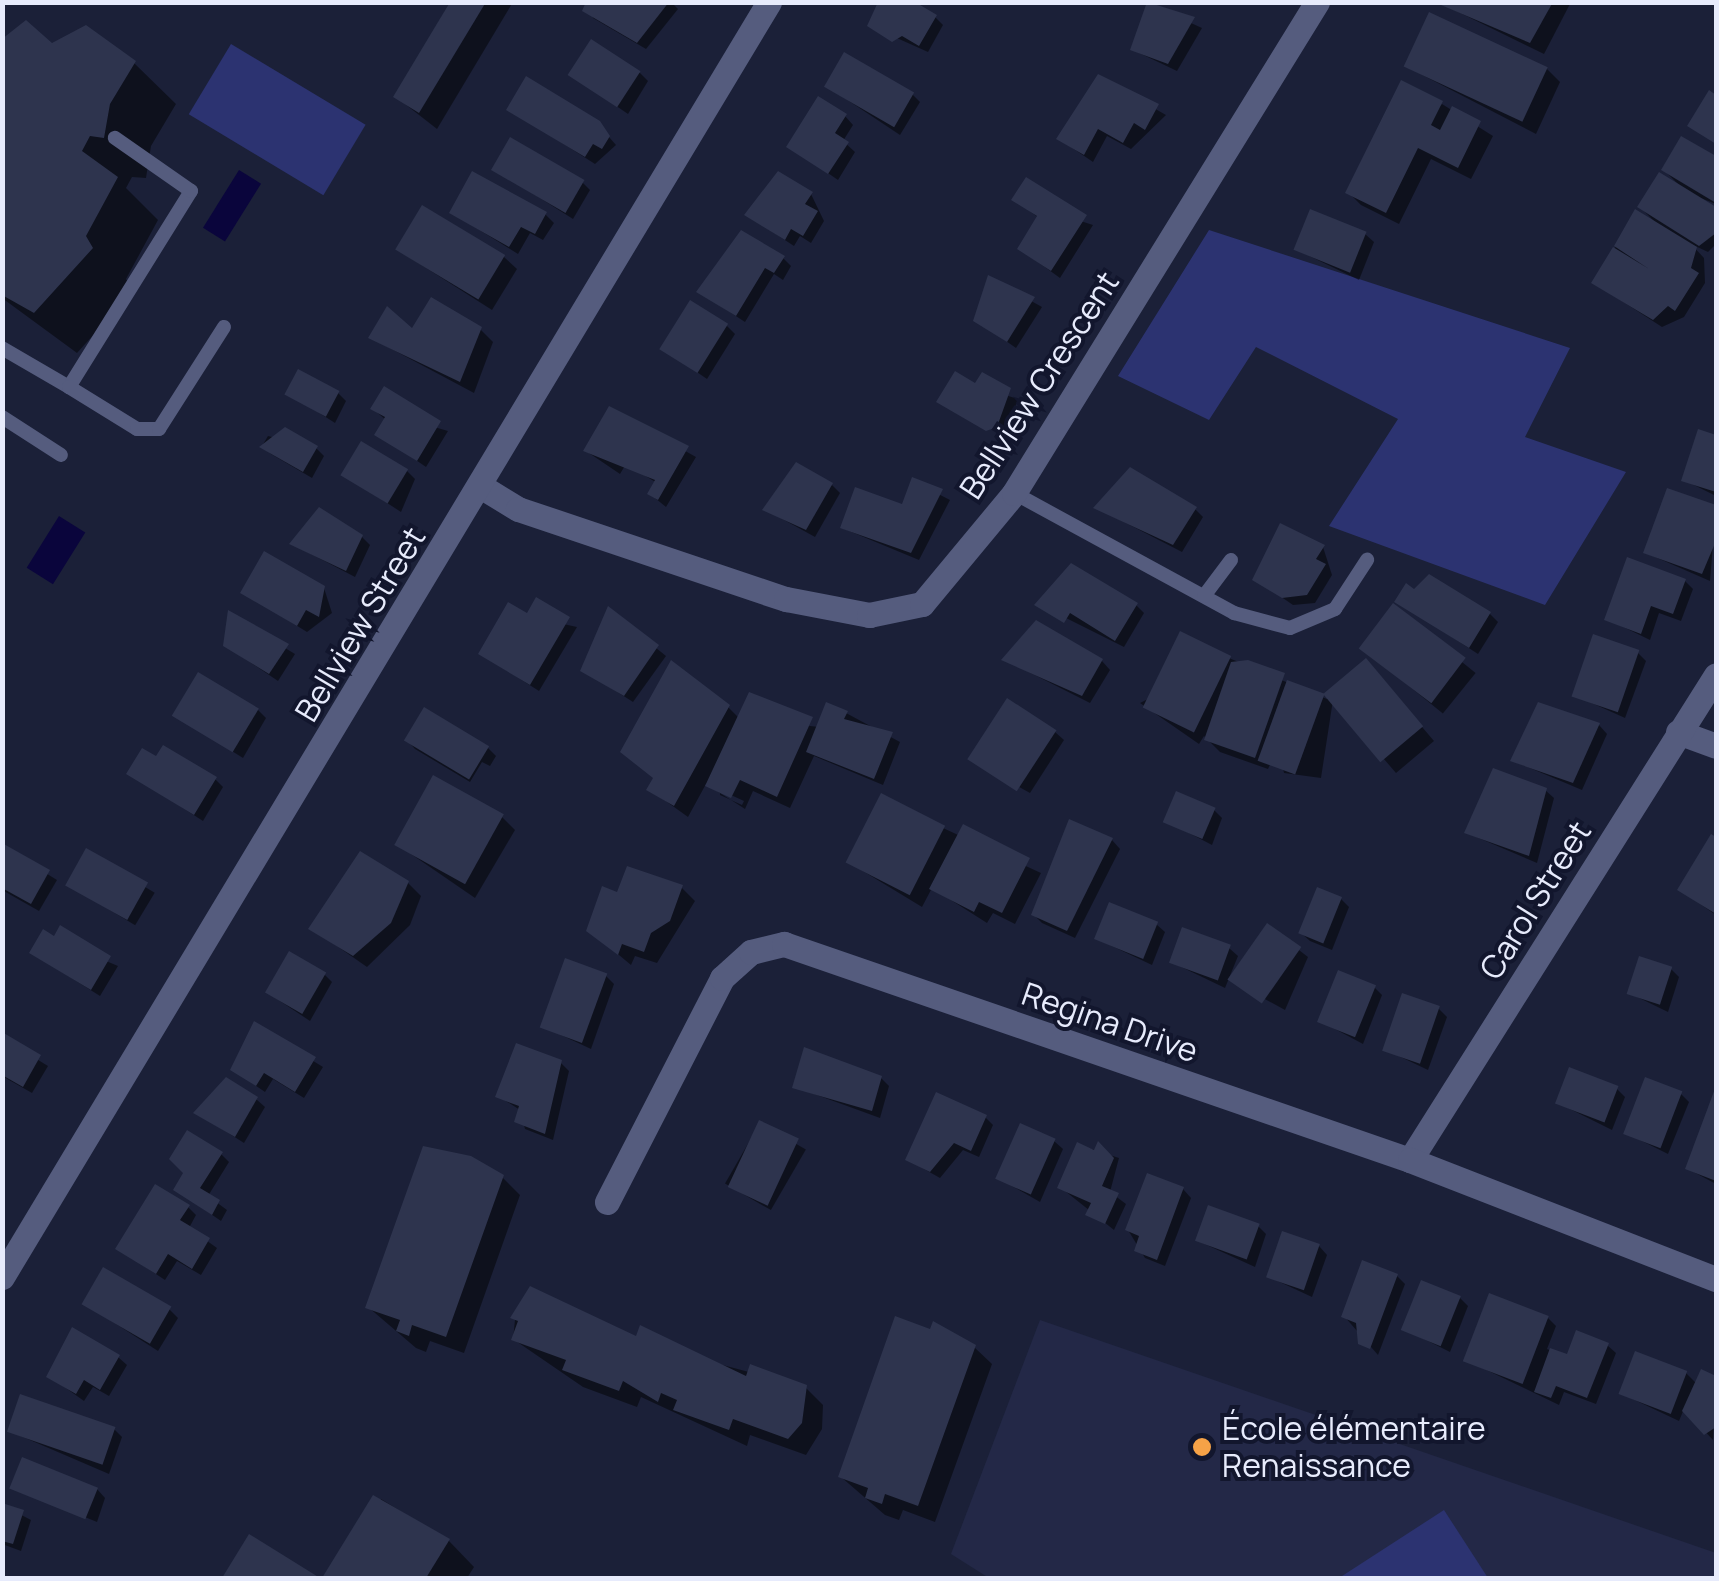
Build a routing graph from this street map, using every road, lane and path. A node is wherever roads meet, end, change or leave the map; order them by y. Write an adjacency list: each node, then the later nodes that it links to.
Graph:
1 (770, 2): 9 (street, Bellview Street)
2 (1317, 2): 10 (street, Bellview Crescent)
3 (115, 138): 6 (lane)
4 (224, 327): 6 (lane)
5 (2, 348): 6 (lane)
6 (69, 387)
7 (2, 417): 8 (lane)
8 (61, 455)
9 (482, 486): 10 (street, Bellview Crescent); 19 (street, Bellview Street)
10 (1014, 493): 13 (lane)
11 (1232, 560): 13 (lane)
12 (1367, 560): 13 (lane)
13 (1204, 596)
14 (1716, 675): 15 (street, Carol Street)
15 (1678, 732): 16 (street); 17 (street, Carol Street)
16 (1716, 746)
17 (1410, 1160): 18 (street, Regina Drive); 20 (street, Regina Drive)
18 (607, 1202)
19 (2, 1277)
20 (1716, 1279)

